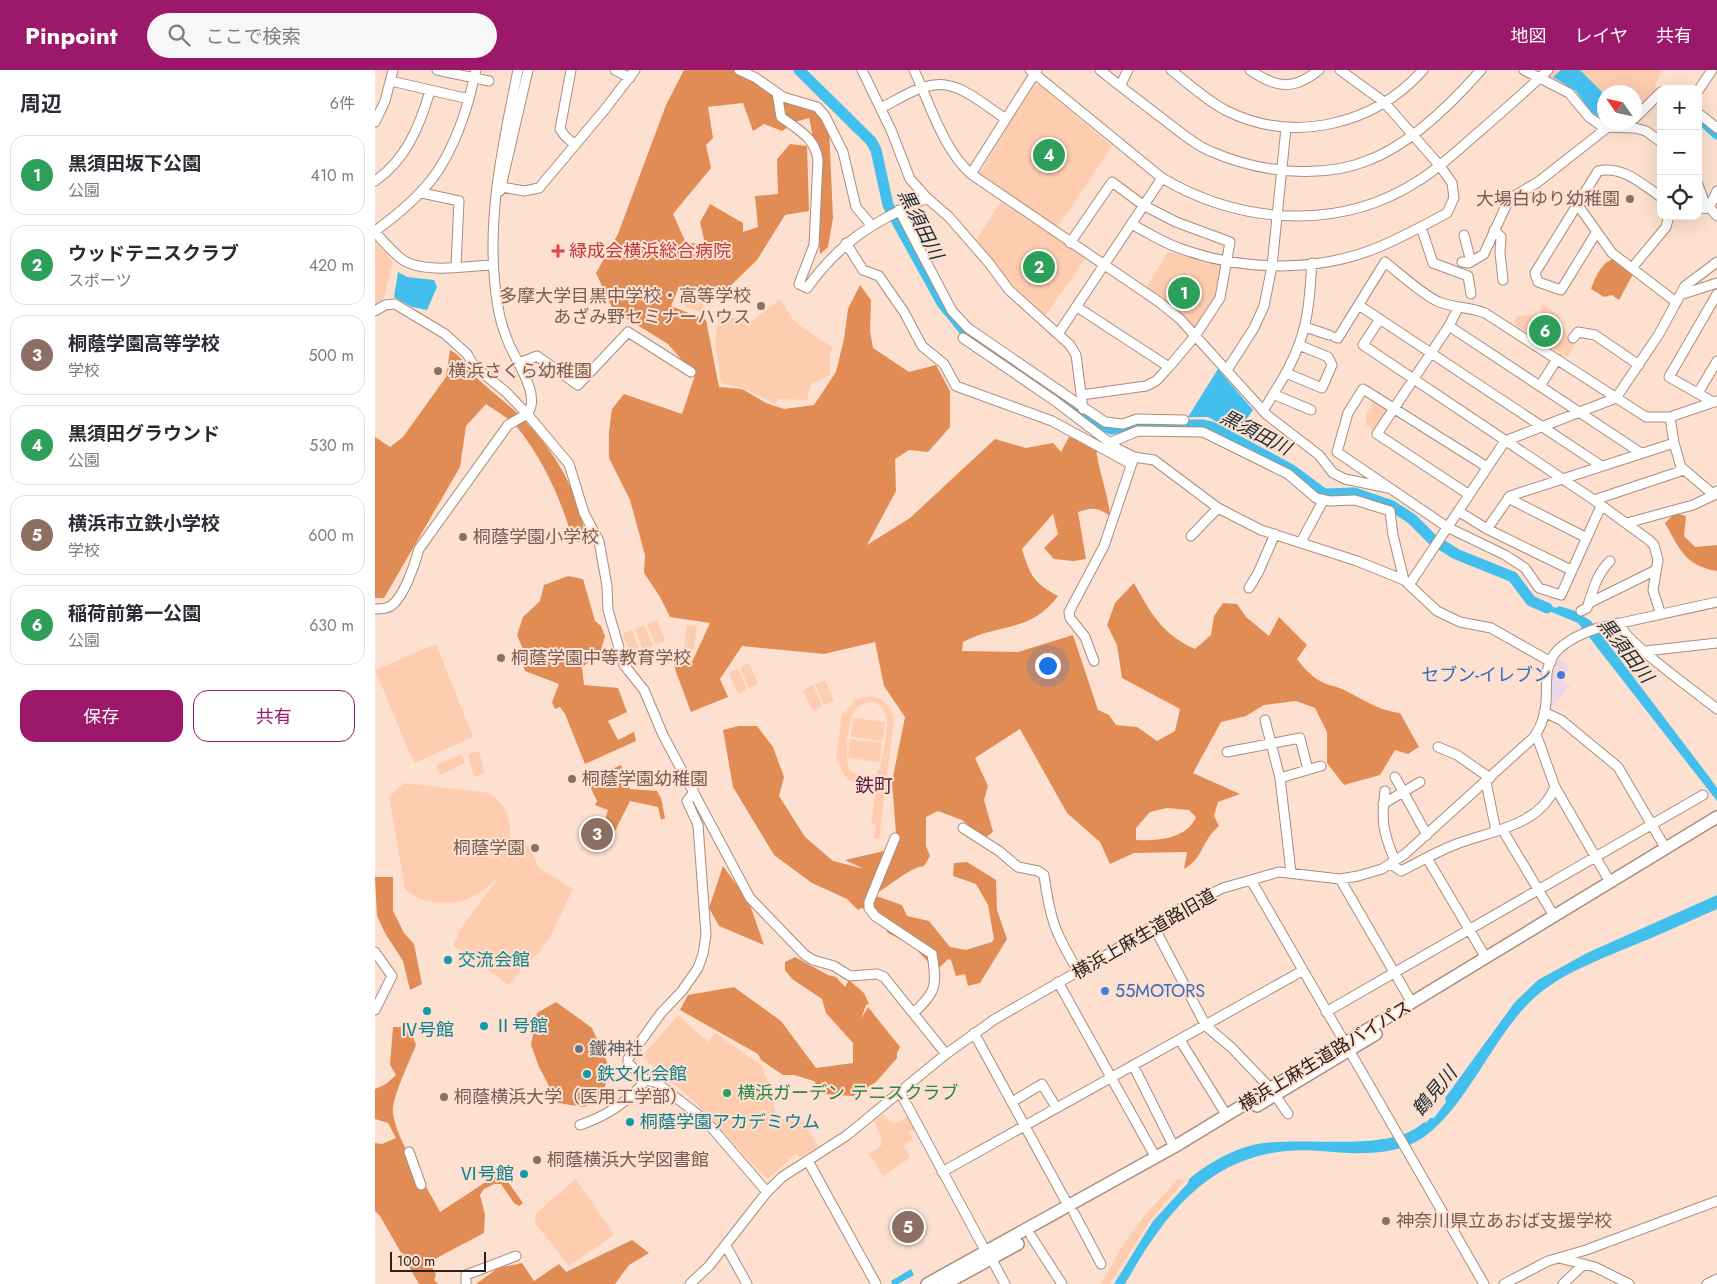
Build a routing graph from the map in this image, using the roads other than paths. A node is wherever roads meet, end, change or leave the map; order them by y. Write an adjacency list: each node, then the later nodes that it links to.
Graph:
1 (393, 70): 25 (street)
2 (437, 70): 22 (street)
3 (519, 70): 59 (street)
4 (528, 70): 53 (street)
5 (571, 70): 47 (street)
6 (615, 70): 23 (street)
7 (739, 70): 31 (street)
8 (862, 70): 35 (street)
9 (914, 70): 29 (street)
10 (1100, 70): 28 (street)
11 (1128, 70): 28 (street)
12 (1171, 70): 41 (street)
13 (1250, 70): 14 (street)
14 (1319, 70)
15 (1340, 70): 34 (street)
16 (1423, 70): 34 (street)
17 (1481, 70): 45 (street)
18 (1524, 70): 24 (street)
19 (1548, 70): 24 (street)
20 (1712, 70): 27 (street)
21 (1034, 71): 38 (street); 51 (street)
22 (475, 74): 26 (street); 33 (street)
23 (633, 74): 47 (street)
24 (1539, 78): 40 (street); 48 (street)
25 (391, 81): 30 (street); 39 (street)
26 (489, 81)
27 (1702, 85)
28 (1120, 86): 49 (street)
29 (923, 88): 35 (street); 38 (street); 50 (street)
30 (430, 91): 33 (street); 52 (street)
31 (777, 93): 69 (street); 75 (street)
32 (1657, 96): 36 (street)
33 (469, 99): 55 (street)
34 (1384, 102): 41 (street); 45 (street)
35 (881, 108): 58 (street)
36 (1642, 111)
37 (1702, 116): 42 (street)
38 (1006, 119): 50 (street)
39 (375, 122)
40 (1597, 123)
41 (1286, 128): 49 (street)
42 (1717, 128)
43 (1642, 129): 46 (street)
44 (1604, 130): 71 (street)
45 (1411, 134): 48 (street); 49 (street)
46 (1657, 139)
47 (575, 145): 53 (street)
48 (1440, 166): 66 (street); 70 (street)
49 (1282, 169): 66 (street)
50 (971, 174): 76 (street)
51 (1162, 178): 61 (street); 66 (street)
52 (375, 181)
53 (502, 187): 59 (street)
54 (1717, 192): 63 (street)
55 (422, 193): 72 (street); 82 (street)
56 (1702, 193): 63 (street)
57 (1657, 194): 60 (street)
58 (927, 198): 64 (street); 97 (street)
59 (496, 200): 80 (street)
60 (1577, 204): 73 (street); 73 (street)
61 (1143, 205): 68 (street); 76 (street); 78 (street)
62 (1702, 208): 63 (street)
63 (1709, 208): 65 (street)
64 (898, 211): 69 (street); 118 (street)
65 (1717, 216)
66 (1276, 217): 83 (street)
67 (1668, 220): 84 (street)
68 (1131, 224): 78 (street); 81 (street)
69 (871, 226): 75 (street)
70 (1421, 227): 79 (street); 87 (street)
71 (1494, 230): 74 (street); 85 (street)
72 (375, 231): 82 (street)
73 (1596, 233): 84 (street)
74 (1463, 235)
75 (846, 243): 133 (street)
76 (1071, 243): 81 (street)
77 (1717, 262): 89 (street)
78 (1228, 263): 83 (street); 98 (street)
79 (1312, 263): 83 (street); 96 (street)
80 (492, 264): 82 (street); 105 (street)
81 (1104, 265): 91 (street); 98 (street)
82 (456, 266)
83 (1271, 266): 108 (street)
84 (1632, 268): 89 (street)
85 (1503, 280)
86 (1717, 283): 89 (street)
87 (1471, 294)
88 (1717, 294): 113 (street)
89 (1678, 298): 106 (street)
90 (1360, 306): 92 (street); 94 (street); 96 (street)
91 (1077, 307): 97 (street); 107 (street)
92 (1458, 308): 95 (street); 103 (street)
93 (375, 311): 123 (street)
94 (1380, 320): 102 (street); 111 (street)
95 (1449, 326): 102 (street); 112 (street)
96 (1305, 327): 101 (street)
97 (1058, 334): 115 (street)
98 (1195, 336): 107 (street); 108 (street)
99 (963, 338): 126 (street)
100 (1573, 338): 106 (street)
101 (1299, 345): 110 (street); 110 (street)
102 (1431, 352): 111 (street); 128 (street)
103 (1557, 360): 112 (street); 116 (street)
104 (1717, 361): 113 (street)
105 (519, 363): 109 (street); 123 (street)
106 (1639, 365): 116 (street)
107 (1169, 367): 115 (street)
108 (1227, 370): 121 (street)
109 (691, 372)
110 (1286, 373): 114 (street)
111 (1413, 379): 119 (street); 130 (street)
112 (1539, 386): 122 (street)
113 (1698, 393): 117 (street)
114 (1273, 394): 120 (street); 121 (street)
115 (1081, 395): 118 (street)
116 (1617, 398): 122 (street); 124 (street)
117 (1715, 401): 124 (street)
118 (1082, 407): 126 (street); 127 (street)
119 (1394, 408): 135 (street); 138 (street); 140 (street)
120 (1311, 410)
121 (1263, 411): 138 (street)
122 (1579, 413): 128 (street); 132 (street)
123 (527, 414): 160 (street); 183 (street)
124 (1670, 417): 131 (street)
125 (1184, 420): 127 (street)
126 (1084, 422): 129 (street)
127 (1118, 423): 129 (street)
128 (1542, 427): 130 (street); 134 (street)
129 (1113, 440): 133 (street); 142 (street)
130 (1505, 441): 135 (street); 137 (street)
131 (1673, 443): 132 (street); 136 (street)
132 (1641, 453): 134 (street)
133 (1132, 461): 144 (street); 166 (street)
134 (1600, 465): 137 (street)
135 (1487, 467): 140 (street)
136 (1684, 470): 139 (street); 143 (street)
137 (1562, 479): 141 (street); 143 (street)
138 (1388, 488): 147 (street)
139 (1716, 492): 146 (street)
140 (1468, 494): 145 (street)
141 (1508, 498): 148 (street); 151 (street)
142 (1323, 501): 152 (street); 156 (street)
143 (1597, 503): 146 (street); 151 (street)
144 (1218, 508): 149 (street); 150 (street)
145 (1458, 511): 147 (street); 148 (street)
146 (1627, 523): 155 (street)
147 (1446, 528): 154 (street); 156 (street)
148 (1487, 529): 154 (street)
149 (1275, 534): 152 (street); 157 (street)
150 (1191, 536)
151 (1585, 537): 154 (street)
152 (1301, 542): 156 (street)
153 (1610, 561): 159 (street)
154 (1571, 570)
155 (1656, 570): 159 (street); 162 (street)
156 (1406, 582): 167 (street)
157 (1249, 588)
158 (1717, 602): 162 (street)
159 (1589, 603): 161 (street)
160 (376, 607)
161 (1581, 611)
162 (1661, 612): 163 (street)
163 (1618, 623): 165 (street); 167 (street, 横浜上麻生道路旧道)
164 (1717, 643): 165 (street)
165 (1646, 651): 168 (street)
166 (1095, 661)
167 (1551, 662): 169 (street, 横浜上麻生道路旧道)
168 (1717, 709)
169 (1544, 712): 171 (street, 横浜上麻生道路旧道); 188 (street)
170 (1265, 720): 172 (street)
171 (1536, 734): 179 (street, 横浜上麻生道路旧道); 181 (street)
172 (1269, 743): 174 (street); 176 (street); 178 (street)
173 (1438, 747): 179 (street)
174 (1227, 752)
175 (1321, 766): 176 (street)
176 (1308, 770): 178 (street)
177 (1395, 777): 184 (street)
178 (1280, 778): 198 (street)
179 (1488, 780): 191 (street); 192 (street, 横浜上麻生道路旧道)
180 (1420, 782): 184 (street)
181 (1555, 787): 191 (street); 195 (street)
182 (1385, 791): 186 (street)
183 (694, 792): 214 (street); 223 (street)
184 (1403, 793): 186 (street); 192 (street)
185 (1703, 795): 188 (street)
186 (1383, 804): 197 (street)
187 (1717, 817): 194 (main road, 横浜上麻生道路バイパス)
188 (1651, 823): 194 (street); 195 (street)
189 (1717, 825): 219 (main road, 横浜上麻生道路バイパス)
190 (963, 828): 208 (street)
191 (1499, 830): 196 (street); 202 (street)
192 (1427, 835): 197 (street, 横浜上麻生道路旧道)
193 (895, 838): 214 (street)
194 (1666, 849): 201 (main road, 横浜上麻生道路バイパス)
195 (1595, 856): 201 (street); 202 (street)
196 (1427, 858): 197 (street); 205 (street)
197 (1393, 862): 199 (street, 横浜上麻生道路旧道)
198 (1291, 872): 199 (street, 横浜上麻生道路旧道); 200 (street, 横浜上麻生道路旧道)
199 (1341, 879): 210 (street)
200 (1251, 880): 204 (street, 横浜上麻生道路旧道); 209 (street)
201 (1610, 882): 203 (main road, 横浜上麻生道路バイパス)
202 (1537, 889): 203 (street); 205 (street)
203 (1554, 916): 207 (main road, 横浜上麻生道路バイパス)
204 (1154, 927): 208 (street, 横浜上麻生道路旧道); 216 (street)
205 (1469, 929): 207 (street); 210 (street)
206 (375, 952): 213 (street)
207 (1486, 958): 212 (main road, 横浜上麻生道路バイパス)
208 (1078, 971): 211 (street, 横浜上麻生道路旧道)
209 (1303, 971): 215 (street); 216 (street)
210 (1395, 972): 212 (street); 215 (street)
211 (1058, 982): 217 (street, 横浜上麻生道路旧道); 222 (street)
212 (1412, 1003): 219 (main road, 横浜上麻生道路バイパス)
213 (375, 1010)
214 (913, 1012): 220 (street)
215 (1326, 1012): 219 (street)
216 (1205, 1026): 218 (street); 225 (street)
217 (974, 1033): 220 (street, 横浜上麻生道路旧道); 226 (street)
218 (1180, 1040): 221 (street); 229 (street)
219 (1346, 1047): 225 (main road, 横浜上麻生道路バイパス); 258 (street)
220 (946, 1054): 224 (street, 横浜上麻生道路旧道)
221 (1133, 1065): 222 (street); 232 (street)
222 (1111, 1077): 227 (street); 234 (street)
223 (646, 1080): 231 (street); 238 (street)
224 (900, 1092): 235 (street, 横浜上麻生道路旧道); 236 (street)
225 (1273, 1092): 228 (street); 229 (main road, 横浜上麻生道路バイパス); 240 (main road, 横浜上麻生道路バイパス)
226 (1012, 1102): 227 (street); 230 (street)
227 (1056, 1107): 230 (street)
228 (1288, 1114)
229 (1227, 1116): 232 (main road, 横浜上麻生道路バイパス)
230 (1025, 1125): 236 (street); 240 (street)
231 (580, 1126)
232 (1175, 1147): 234 (main road, 横浜上麻生道路バイパス)
233 (409, 1152): 237 (street)
234 (1155, 1158): 240 (main road, 横浜上麻生道路バイパス)
235 (808, 1161): 238 (street, 横浜上麻生道路旧道); 253 (street)
236 (942, 1172): 243 (street)
237 (421, 1185)
238 (767, 1192): 242 (street, 横浜上麻生道路旧道)
239 (1717, 1201): 245 (street)
240 (1071, 1210): 241 (main road, 横浜上麻生道路バイパス); 243 (main road, 横浜上麻生道路バイパス); 246 (street)
241 (1031, 1236): 243 (main road, 横浜上麻生道路バイパス); 257 (street)
242 (726, 1246): 251 (street, 横浜上麻生道路旧道); 252 (street)
243 (988, 1255): 254 (main road, 横浜上麻生道路バイパス); 255 (main road, 横浜上麻生道路バイパス); 256 (street)
244 (516, 1256): 250 (street)
245 (1559, 1258): 247 (street); 259 (street)
246 (1101, 1264)
247 (1585, 1264): 249 (street); 260 (street)
248 (1717, 1280): 261 (street)
249 (1622, 1283)
250 (466, 1284)
251 (691, 1284)
252 (747, 1284)
253 (876, 1284)
254 (927, 1284)
255 (945, 1284)
256 (1005, 1284)
257 (1061, 1284)
258 (1484, 1284)
259 (1504, 1284)
260 (1563, 1284)
261 (1707, 1284)

